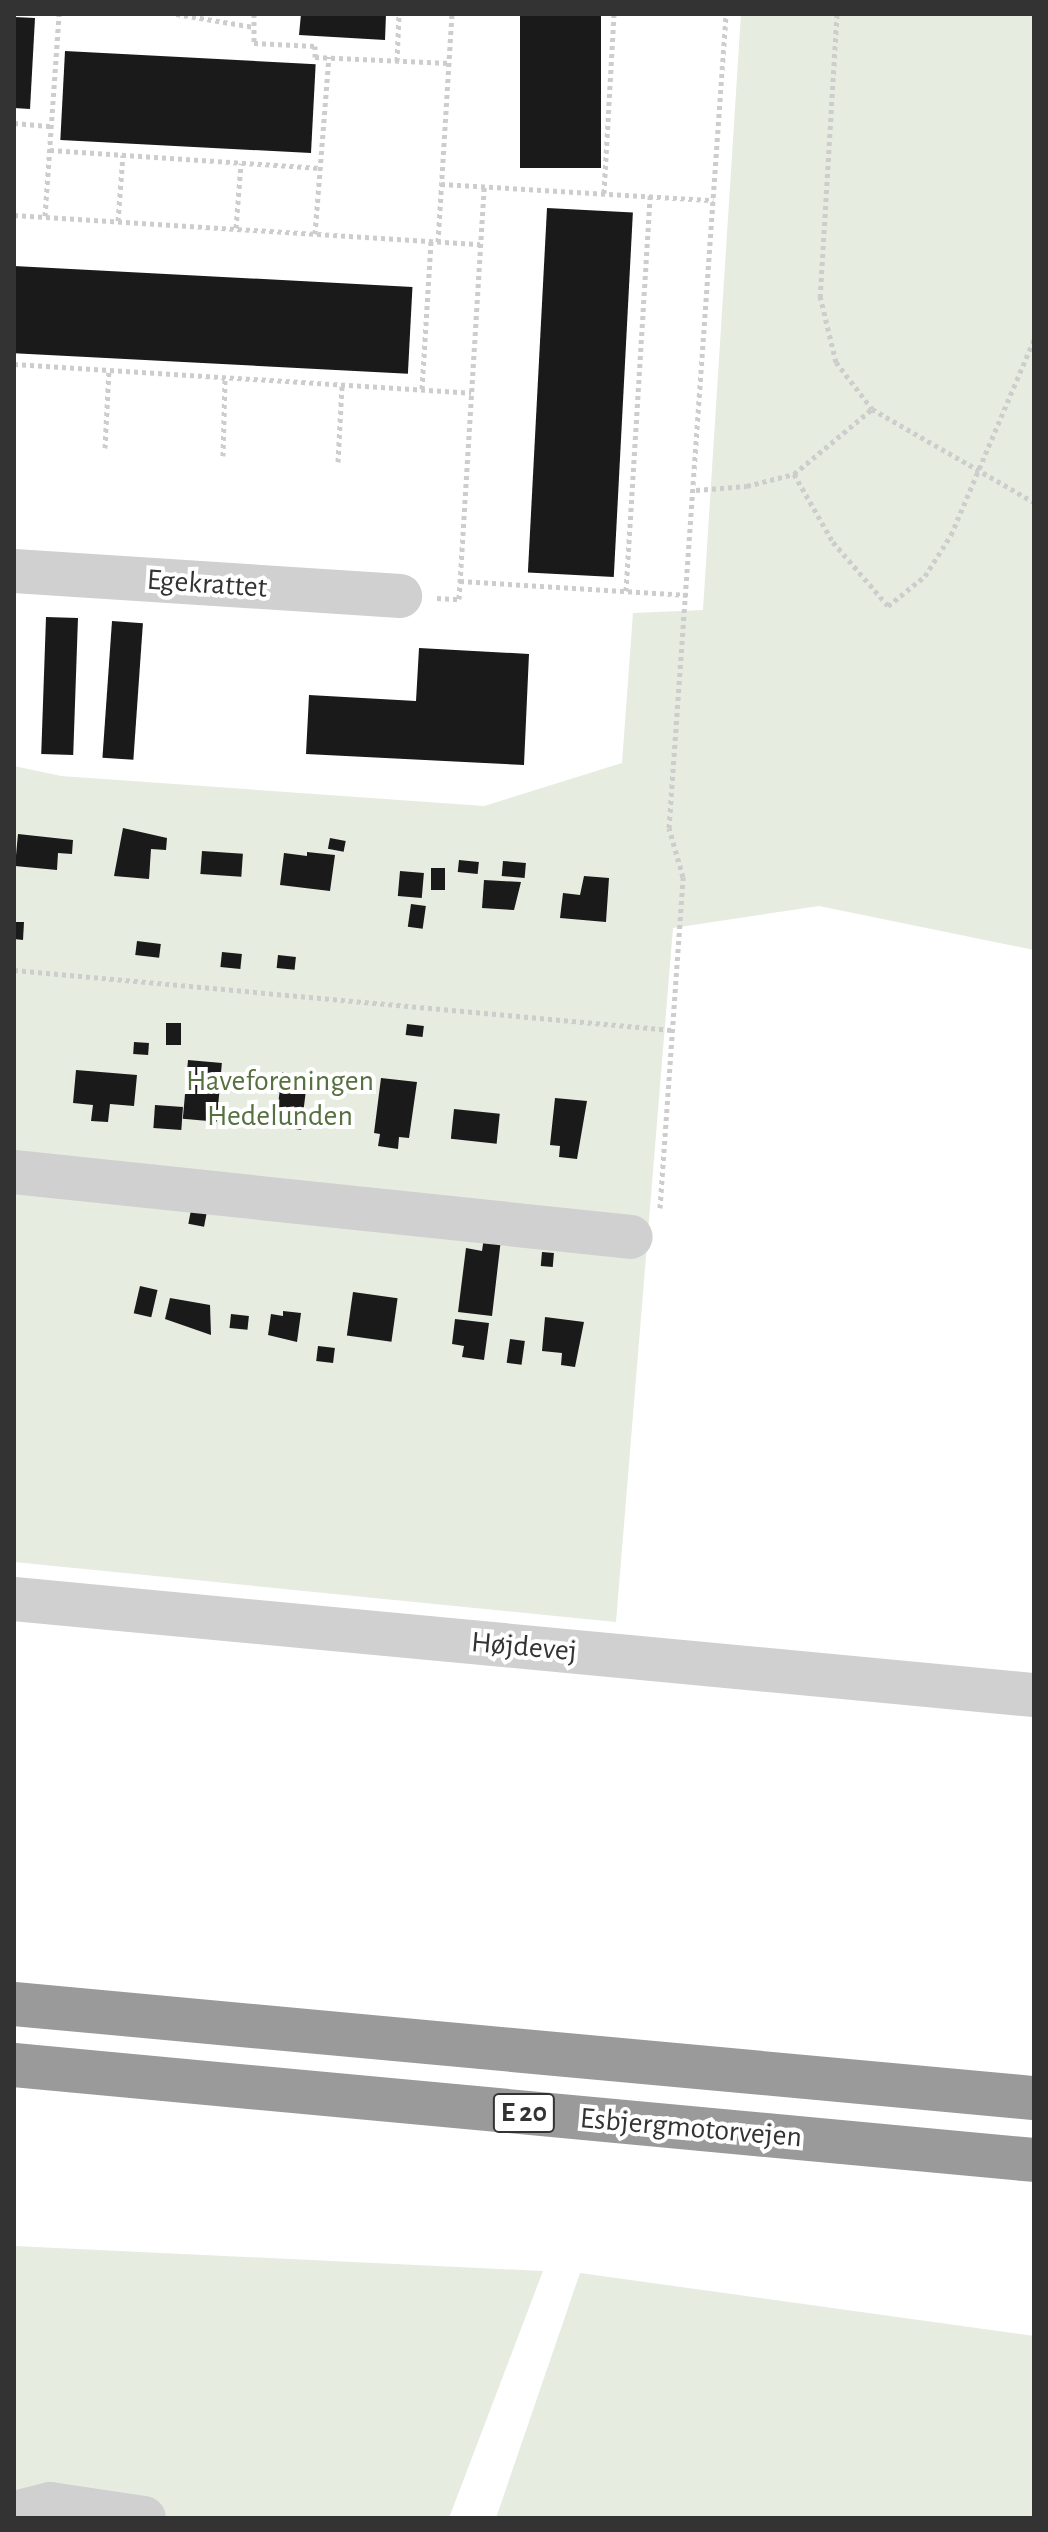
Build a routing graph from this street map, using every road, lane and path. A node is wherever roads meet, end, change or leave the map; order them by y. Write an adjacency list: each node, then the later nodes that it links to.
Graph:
1 (59, 14): 14 (path)
2 (176, 14): 9 (path)
3 (254, 14): 9 (path)
4 (399, 14): 11 (path)
5 (452, 14): 12 (path)
6 (614, 14): 21 (path)
7 (726, 14): 23 (path)
8 (837, 14): 38 (path)
9 (254, 27): 10 (path)
10 (329, 57): 11 (path); 18 (path)
11 (397, 61): 12 (path)
12 (449, 63): 19 (path)
13 (14, 123): 14 (path)
14 (51, 126): 15 (path)
15 (50, 150): 16 (path); 25 (path)
16 (123, 155): 17 (path); 26 (path)
17 (241, 163): 18 (path); 27 (path)
18 (320, 168): 28 (path)
19 (441, 184): 20 (path); 29 (path)
20 (484, 186): 21 (path); 30 (path)
21 (604, 193): 22 (path)
22 (650, 196): 23 (path); 48 (path)
23 (714, 200): 44 (path)
24 (14, 215): 25 (path)
25 (45, 216): 26 (path)
26 (118, 221): 27 (path)
27 (236, 228): 28 (path)
28 (315, 234): 29 (path)
29 (434, 241): 30 (path); 36 (path)
30 (480, 244): 37 (path)
31 (1034, 339): 43 (path)
32 (14, 364): 33 (path)
33 (109, 370): 34 (path); 39 (path)
34 (225, 377): 35 (path); 40 (path)
35 (342, 385): 36 (path); 41 (path)
36 (422, 389): 37 (path)
37 (471, 393): 47 (path)
38 (872, 409): 42 (path); 43 (path)
39 (105, 448)
40 (223, 456)
41 (338, 462)
42 (794, 474): 43 (path); 44 (path)
43 (981, 475): 45 (path)
44 (696, 490): 49 (path)
45 (1034, 502)
46 (14, 571): 50 (street, Egekrattet)
47 (460, 581): 48 (path); 50 (path)
48 (626, 591): 49 (path)
49 (689, 595): 52 (path)
50 (400, 596)
51 (14, 970): 52 (path)
52 (671, 1030): 54 (path)
53 (14, 1172): 54 (street)
54 (631, 1237)
55 (14, 1599): 56 (street, Højdevej)
56 (1034, 1695)
57 (14, 2004): 59 (highway, Esbjergmotorvejen / E 20)
58 (14, 2065): 60 (highway, Esbjergmotorvejen / E 20)
59 (1034, 2098)
60 (1034, 2160)
61 (14, 2513): 62 (street)
62 (144, 2518)

